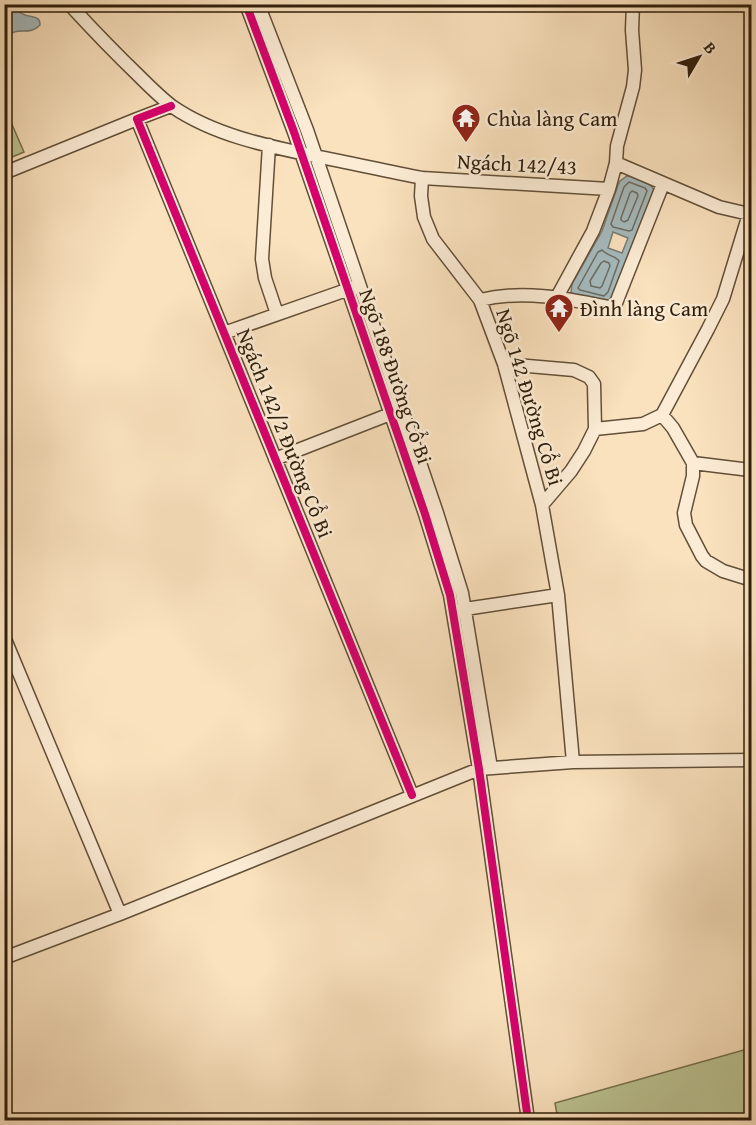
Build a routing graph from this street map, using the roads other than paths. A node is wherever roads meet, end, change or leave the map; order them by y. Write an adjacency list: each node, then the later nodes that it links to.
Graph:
1 (69, 4): 5 (street)
2 (246, 4): 8 (street, Ngõ 188 Đường Cổ Bi)
3 (258, 4): 9 (street, Ngõ 188 Đường Cổ Bi)
4 (633, 4): 10 (street)
5 (171, 106): 6 (street); 7 (street)
6 (137, 119): 11 (street); 20 (street, Ngách 142/2 Đường Cổ Bi)
7 (268, 146): 8 (street); 19 (street)
8 (301, 153): 9 (street); 16 (street, Ngõ 188 Đường Cổ Bi)
9 (315, 156): 12 (street); 16 (street, Ngõ 188 Đường Cổ Bi)
10 (616, 163): 13 (street); 14 (street)
11 (4, 173)
12 (422, 178): 14 (street, Ngách 142/43); 18 (street, Ngõ 142 Đường Cổ Bi)
13 (663, 184): 15 (street); 17 (street)
14 (609, 189): 17 (street)
15 (750, 214): 23 (street)
16 (353, 287): 19 (street); 22 (street, Ngõ 188 Đường Cổ Bi)
17 (557, 297): 18 (street)
18 (480, 300): 21 (street, Ngõ 142 Đường Cổ Bi)
19 (277, 314): 20 (street)
20 (224, 333): 25 (street, Ngách 142/2 Đường Cổ Bi)
21 (504, 364): 24 (street); 28 (street, Ngõ 142 Đường Cổ Bi)
22 (396, 411): 25 (street); 31 (street, Ngõ 188 Đường Cổ Bi)
23 (662, 415): 24 (street); 26 (street)
24 (595, 429): 28 (street)
25 (275, 459): 36 (street, Ngách 142/2 Đường Cổ Bi)
26 (693, 463): 27 (street); 29 (street)
27 (752, 464)
28 (542, 505): 30 (street, Ngõ 142 Đường Cổ Bi)
29 (752, 580)
30 (558, 595): 31 (street); 34 (street, Ngõ 142 Đường Cổ Bi)
31 (459, 611): 35 (street, Ngõ 188 Đường Cổ Bi)
32 (4, 638): 37 (street)
33 (752, 760): 34 (street)
34 (573, 762): 35 (street)
35 (485, 768): 36 (street); 41 (street, Ngõ 188 Đường Cổ Bi)
36 (412, 795): 37 (street)
37 (120, 914): 38 (street)
38 (30, 948): 39 (street); 40 (street)
39 (4, 958)
40 (4, 968)
41 (528, 1120)

